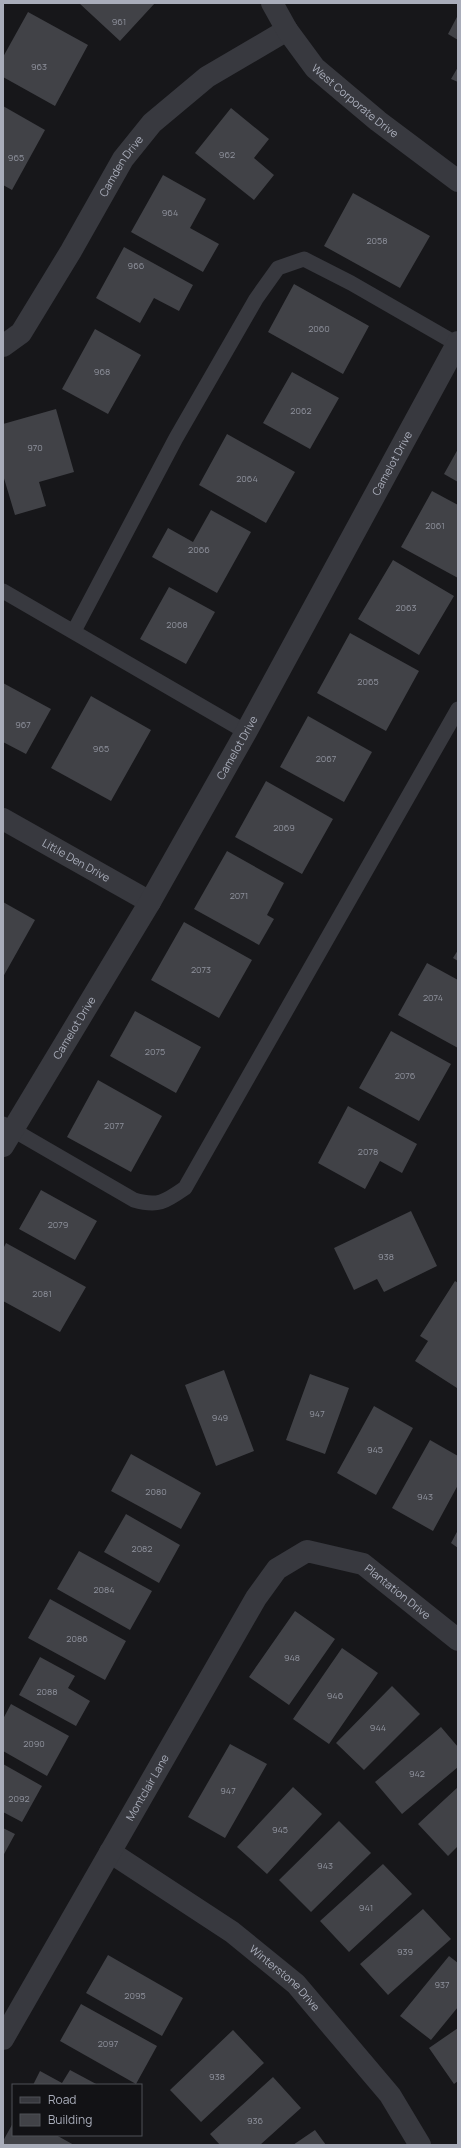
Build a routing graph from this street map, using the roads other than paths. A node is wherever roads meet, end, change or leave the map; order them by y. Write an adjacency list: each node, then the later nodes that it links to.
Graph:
1 (272, 3): 2 (street, West Corporate Drive)
2 (287, 30): 3 (street, West Corporate Drive); 4 (street, Camden Drive)
3 (458, 181)
4 (3, 346)
5 (455, 354): 7 (lane); 9 (street, Camelot Drive)
6 (3, 591): 7 (lane)
7 (74, 631): 9 (lane)
8 (458, 709): 12 (lane)
9 (246, 732): 11 (street, Camelot Drive)
10 (3, 819): 11 (street, Little Den Drive)
11 (150, 902): 12 (street, Camelot Drive)
12 (7, 1133)
13 (307, 1550): 14 (street, Plantation Drive); 15 (street, Montclair Lane)
14 (458, 1640)
15 (110, 1852): 16 (street, Montclair Lane); 17 (street, Winterstone Drive)
16 (3, 2039)
17 (420, 2145)

